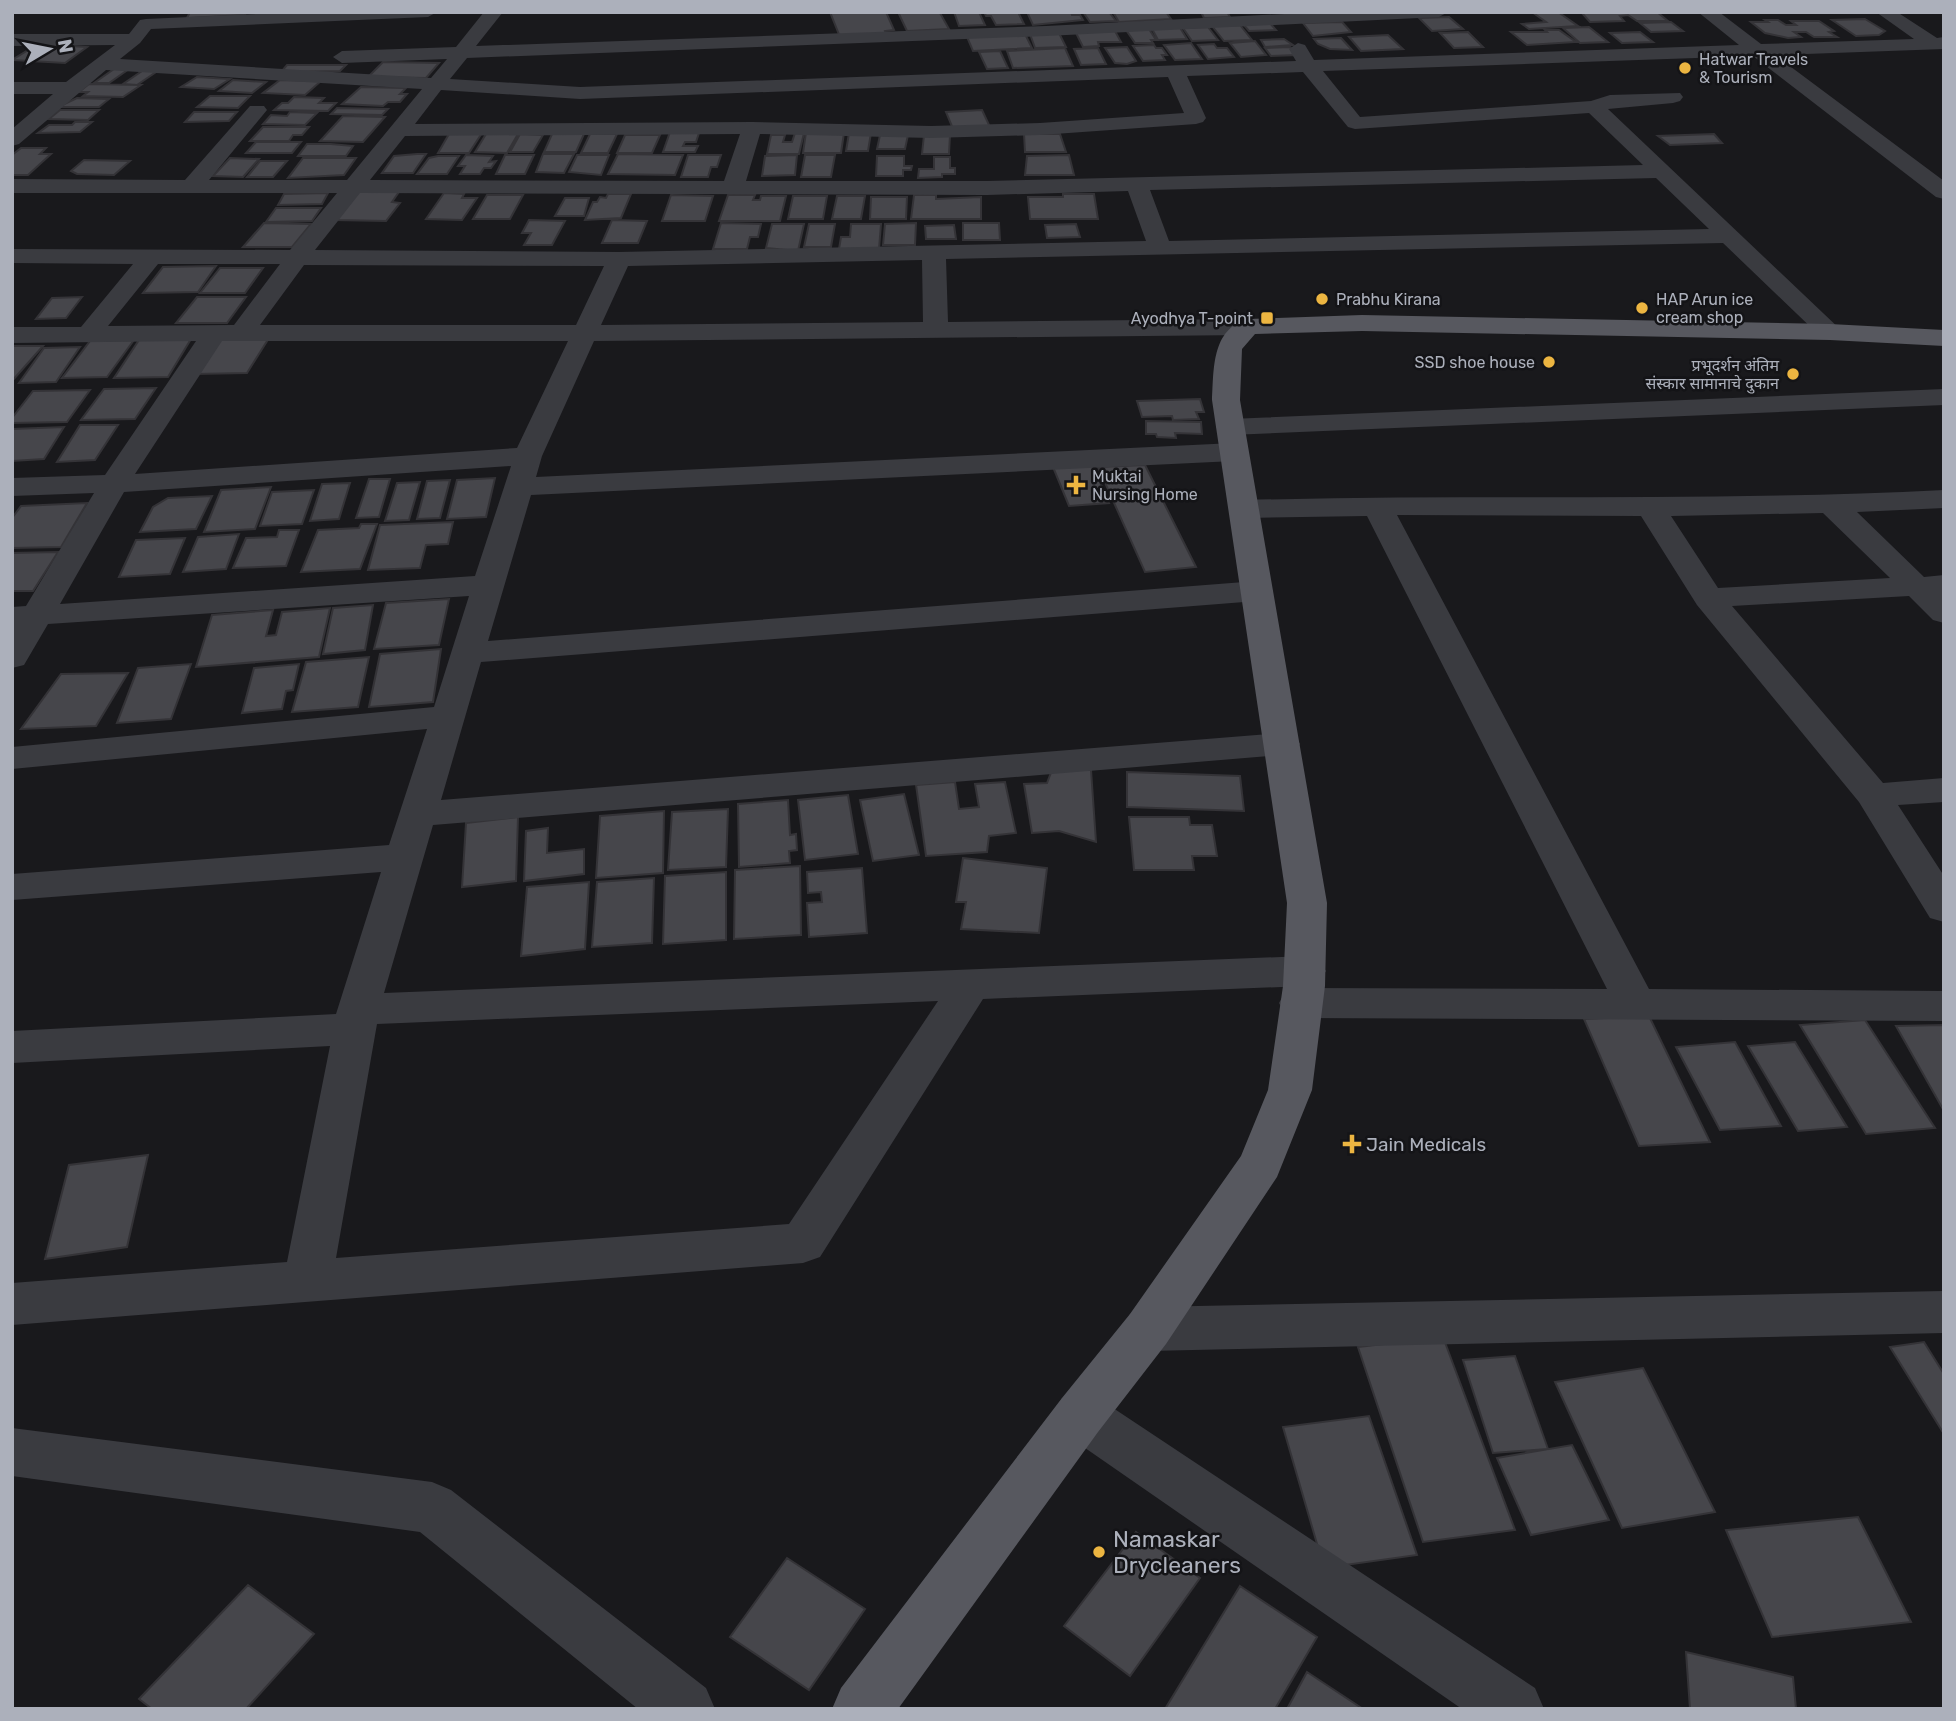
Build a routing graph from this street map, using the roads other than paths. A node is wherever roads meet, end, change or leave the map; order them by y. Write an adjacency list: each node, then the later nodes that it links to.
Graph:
1 (428, 12): 8 (street)
2 (494, 12): 16 (street)
3 (947, 12): 10 (street)
4 (1439, 12): 7 (street)
5 (1707, 12): 15 (street)
6 (1885, 12): 14 (street)
7 (1278, 16): 10 (street); 18 (street)
8 (153, 18): 11 (street)
9 (686, 23): 13 (street)
10 (957, 34): 13 (street); 20 (street)
11 (134, 39): 12 (street); 17 (street)
12 (12, 40)
13 (686, 45): 16 (street); 24 (street)
14 (1940, 45): 15 (street)
15 (1756, 49): 18 (street); 40 (street)
16 (461, 53): 17 (street); 21 (street)
17 (105, 64): 21 (street); 23 (street)
18 (1308, 66): 19 (street); 26 (street)
19 (1175, 71): 20 (street); 29 (street)
20 (981, 78): 24 (street); 28 (street)
21 (435, 85): 24 (street); 31 (street)
22 (12, 88): 23 (street)
23 (71, 88): 32 (street)
24 (685, 89)
25 (1673, 97): 26 (street)
26 (1594, 107): 33 (street)
27 (257, 110): 37 (street)
28 (997, 116): 29 (street); 30 (street)
29 (1066, 127): 34 (street)
30 (751, 128): 31 (street); 39 (street)
31 (399, 130): 38 (street)
32 (12, 140)
33 (1661, 171): 35 (street); 41 (street)
34 (1091, 185): 35 (street); 39 (street)
35 (1137, 185): 42 (street)
36 (12, 186): 37 (street)
37 (191, 187): 38 (street)
38 (354, 187): 39 (street); 46 (street)
39 (733, 187)
40 (1944, 192)
41 (1729, 236): 42 (street); 51 (street)
42 (1160, 248): 43 (street)
43 (934, 254): 47 (street); 49 (street)
44 (12, 256): 45 (street)
45 (152, 256): 46 (street); 52 (street)
46 (298, 256): 47 (street); 50 (street)
47 (619, 259): 53 (street)
48 (1248, 327): 49 (street); 51 (main road); 57 (main road)
49 (936, 329): 53 (street)
50 (228, 332): 52 (street); 53 (street); 59 (street)
51 (1830, 332): 55 (main road)
52 (89, 333): 54 (street)
53 (585, 333): 58 (street)
54 (12, 335)
55 (1944, 338)
56 (1944, 397): 57 (street)
57 (1232, 440): 58 (street); 65 (main road)
58 (523, 471): 59 (street); 66 (street)
59 (114, 484): 60 (street); 71 (street)
60 (12, 487)
61 (1944, 499): 64 (street)
62 (1377, 505): 63 (street); 65 (street); 85 (street)
63 (1650, 506): 64 (street); 69 (street)
64 (1833, 506): 67 (street)
65 (1244, 509): 68 (main road)
66 (488, 585): 71 (street); 72 (street)
67 (1931, 586): 69 (street); 70 (street)
68 (1257, 591): 72 (street); 75 (main road)
69 (1708, 598): 78 (street)
70 (1944, 612)
71 (25, 616): 73 (street)
72 (468, 653): 74 (street)
73 (12, 658)
74 (449, 716): 76 (street); 79 (street)
75 (1282, 744): 79 (street); 84 (main road)
76 (12, 758)
77 (1944, 790): 78 (street)
78 (1873, 795): 82 (street)
79 (418, 814): 80 (street)
80 (405, 857): 81 (street); 87 (street)
81 (12, 887)
82 (1944, 908)
83 (970, 985): 84 (street); 87 (street); 89 (street)
84 (1303, 987): 85 (street); 92 (main road)
85 (1635, 1003): 86 (street)
86 (1944, 1006)
87 (357, 1019): 88 (street); 89 (street)
88 (12, 1047)
89 (308, 1281): 90 (street)
90 (12, 1304)
91 (1944, 1312): 92 (street)
92 (1148, 1329): 93 (main road)
93 (1080, 1415): 96 (main road); 97 (street)
94 (12, 1452): 95 (street)
95 (685, 1709)
96 (862, 1709)
97 (1514, 1709)

